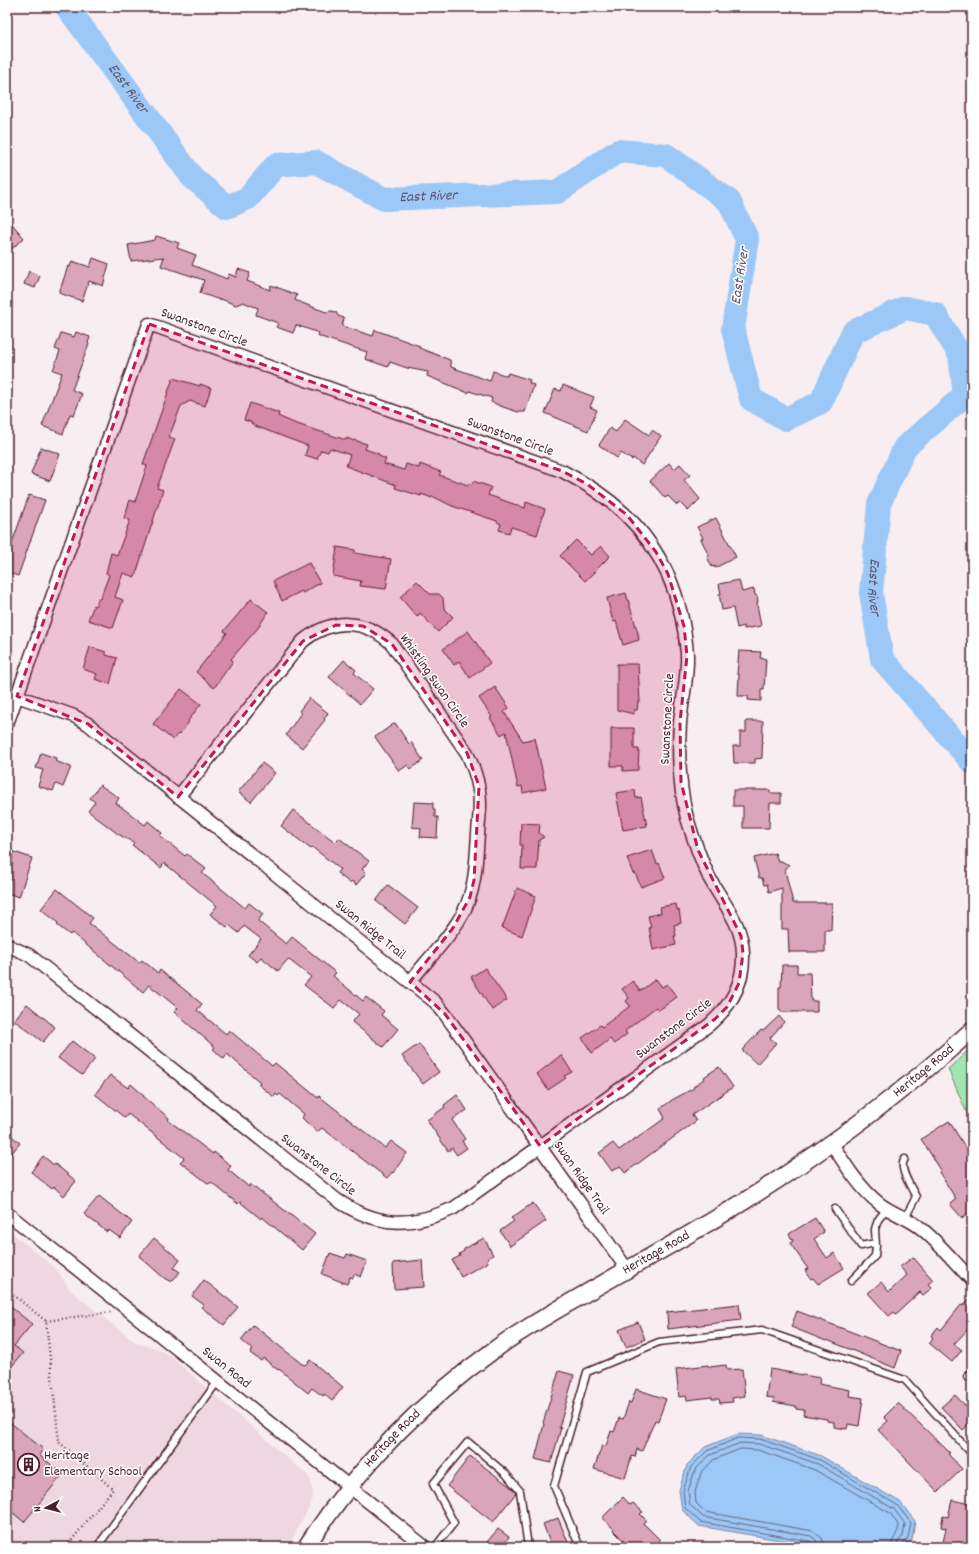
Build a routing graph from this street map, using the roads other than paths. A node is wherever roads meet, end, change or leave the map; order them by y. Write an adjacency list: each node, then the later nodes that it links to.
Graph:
1 (17, 696): 2 (street, Swanstone Circle); 3 (street, Swan Ridge Trail); 8 (street, Swanstone Circle)
2 (7, 724)
3 (178, 797): 5 (street, Swan Ridge Trail); 5 (street, Whistling Swan Circle)
4 (7, 945): 8 (street, Swanstone Circle)
5 (410, 982): 8 (street, Swan Ridge Trail)
6 (972, 1030): 7 (main road, Heritage Road)
7 (832, 1144): 11 (street); 15 (main road, Heritage Road)
8 (540, 1146): 15 (street, Swan Ridge Trail)
9 (905, 1159): 13 (lane)
10 (834, 1208): 14 (lane)
11 (887, 1208): 13 (street); 14 (lane)
12 (7, 1213): 18 (street, Swan Road)
13 (906, 1218): 16 (street)
14 (876, 1243): 17 (lane)
15 (627, 1269): 20 (main road, Heritage Road)
16 (972, 1280)
17 (851, 1281)
18 (218, 1381): 20 (street, Swan Road); 21 (lane)
19 (972, 1454): 26 (lane)
20 (350, 1486): 22 (main road, Heritage Road); 23 (street, Swan Road)
21 (97, 1547)
22 (306, 1547)
23 (425, 1547)
24 (435, 1547): 25 (lane)
25 (528, 1547)
26 (580, 1547)

